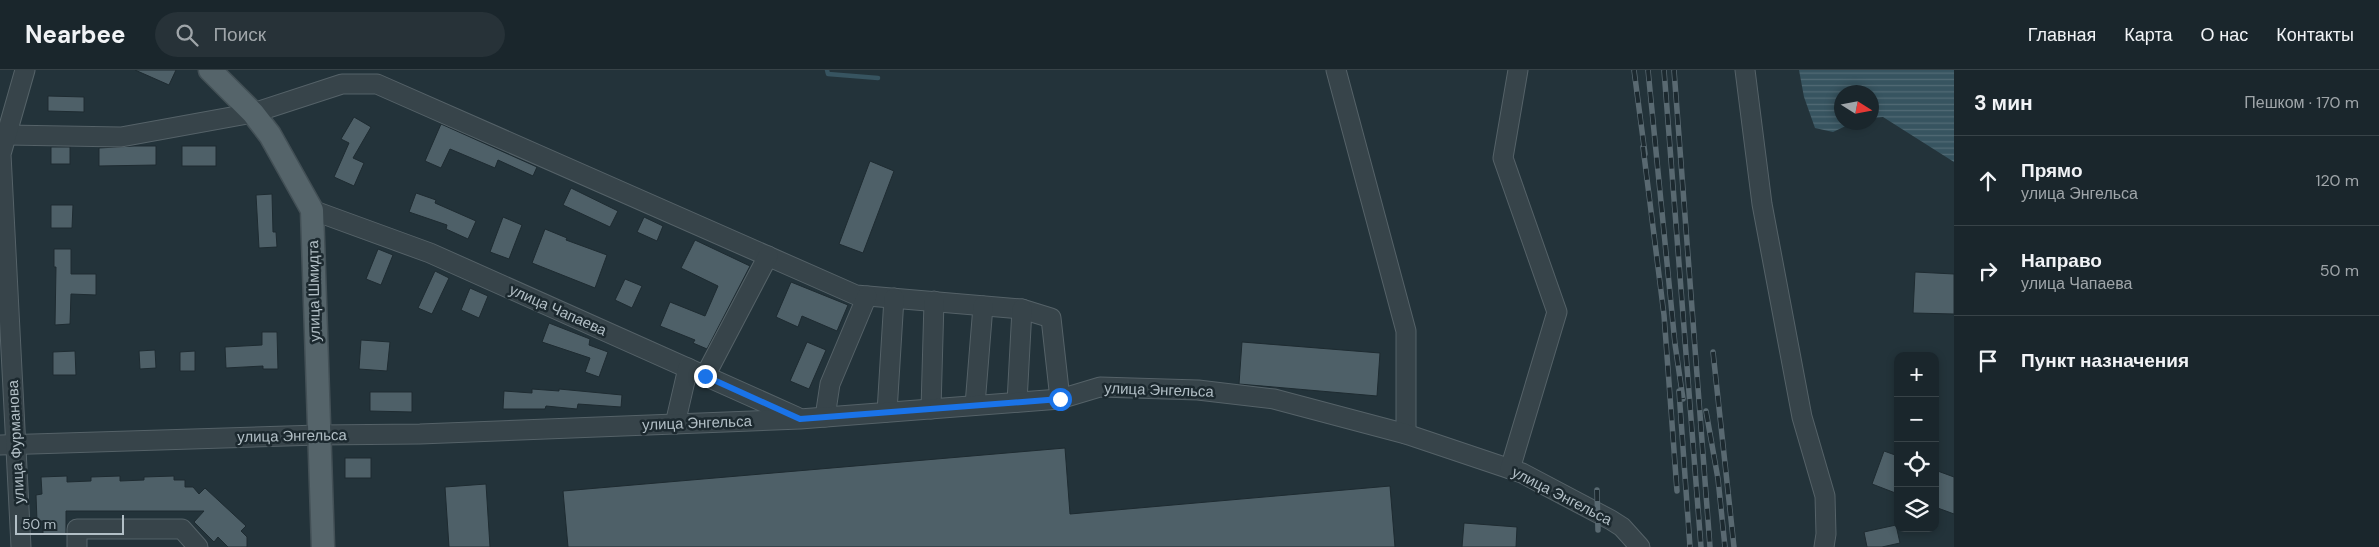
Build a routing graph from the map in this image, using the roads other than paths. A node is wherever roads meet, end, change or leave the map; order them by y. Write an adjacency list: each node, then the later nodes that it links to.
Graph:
1 (25, 70): 7 (street, улица Фурманова)
2 (210, 70): 6 (main road, улица Шмидта)
3 (1336, 70): 25 (street)
4 (1518, 70): 27 (street)
5 (1745, 70): 33 (street)
6 (253, 112): 7 (street); 8 (main road, улица Шмидта); 9 (street)
7 (6, 124): 26 (street, улица Фурманова)
8 (312, 210): 15 (street, улица Чапаева); 24 (main road, улица Шмидта)
9 (768, 256): 10 (street); 15 (street)
10 (867, 296): 11 (street); 21 (street)
11 (894, 298): 12 (street); 20 (street)
12 (934, 302): 13 (street); 19 (street)
13 (983, 306): 14 (street); 18 (street)
14 (1022, 309): 16 (street); 17 (street)
15 (696, 372): 22 (street, улица Чапаева); 23 (street)
16 (1060, 399): 17 (street, улица Энгельса); 25 (street, улица Энгельса)
17 (1017, 402): 18 (street, улица Энгельса)
18 (975, 405): 19 (street, улица Энгельса)
19 (931, 409): 20 (street, улица Энгельса)
20 (887, 412): 21 (street, улица Энгельса)
21 (825, 417): 22 (street, улица Энгельса)
22 (800, 419): 23 (street, улица Энгельса)
23 (675, 424): 24 (street, улица Энгельса)
24 (318, 434): 26 (street, улица Энгельса); 31 (main road, улица Шмидта)
25 (1406, 434): 27 (street, улица Энгельса)
26 (8, 444): 28 (street, улица Фурманова)
27 (1510, 469): 32 (street, улица Энгельса)
28 (21, 547)
29 (77, 547): 30 (street)
30 (198, 547)
31 (323, 547)
32 (1640, 547)
33 (1824, 547)

